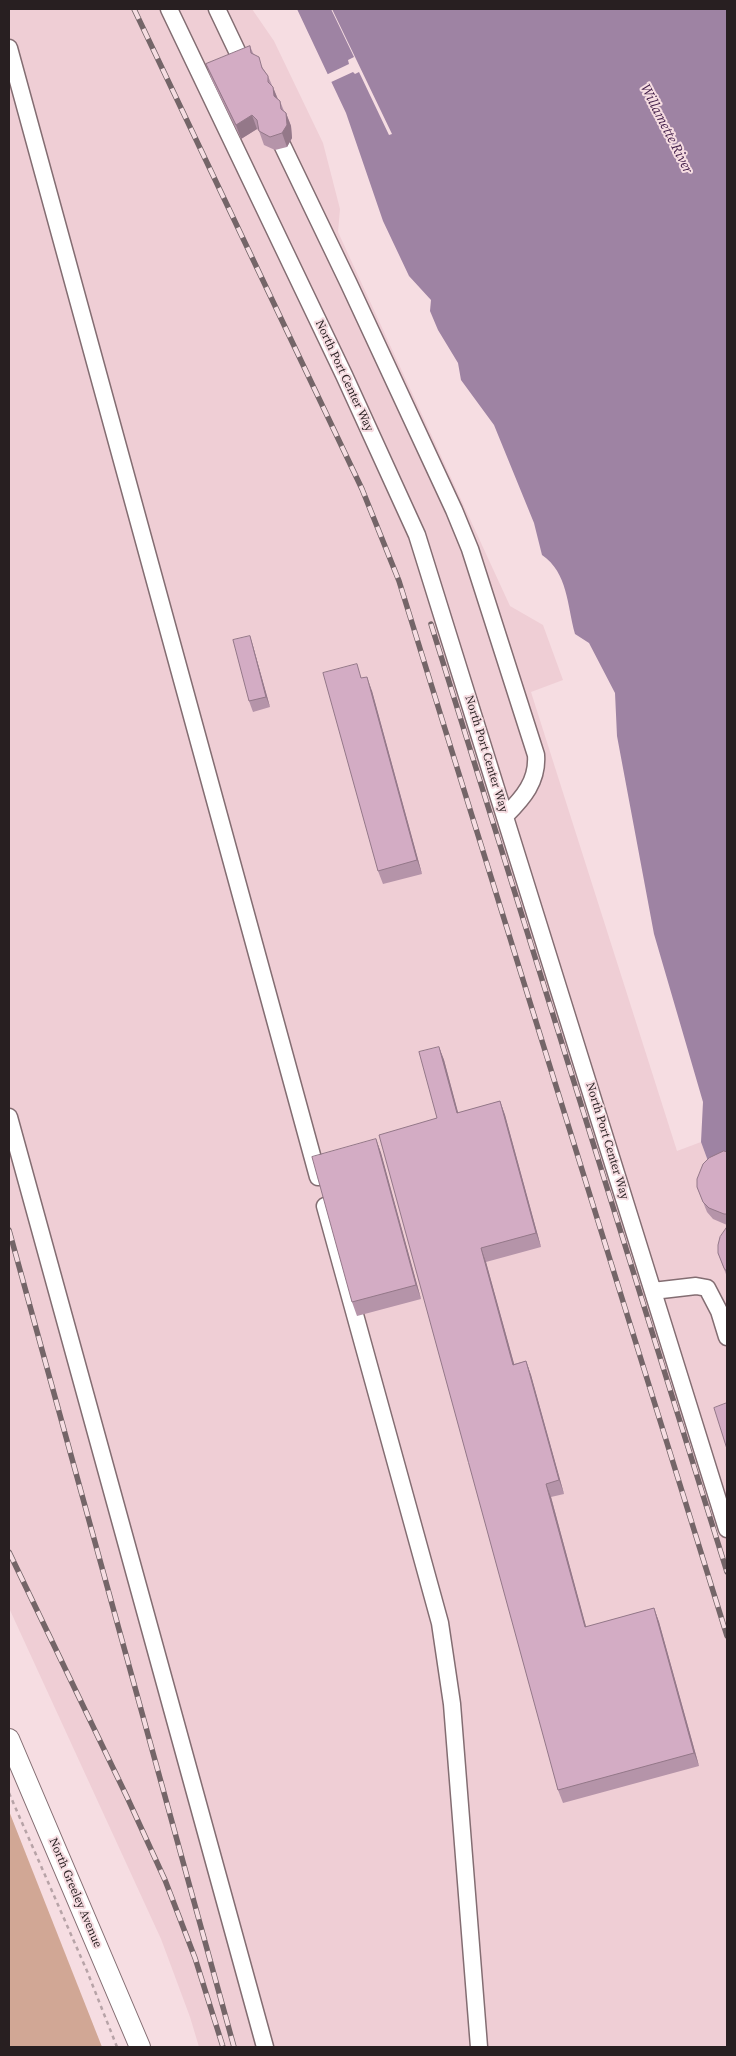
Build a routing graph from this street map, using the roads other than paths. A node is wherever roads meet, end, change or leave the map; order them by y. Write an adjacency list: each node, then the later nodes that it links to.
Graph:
1 (169, 9): 6 (lane, North Port Center Way)
2 (217, 9): 4 (lane)
3 (9, 48): 14 (lane)
4 (255, 87)
5 (267, 114): 6 (lane)
6 (506, 815): 8 (lane, North Port Center Way)
7 (9, 1117): 13 (lane)
8 (653, 1290): 9 (lane); 10 (lane, North Port Center Way)
9 (727, 1337)
10 (727, 1529)
11 (9, 1739): 12 (main road, North Greeley Avenue)
12 (140, 2047)
13 (265, 2047)
14 (479, 2047)

